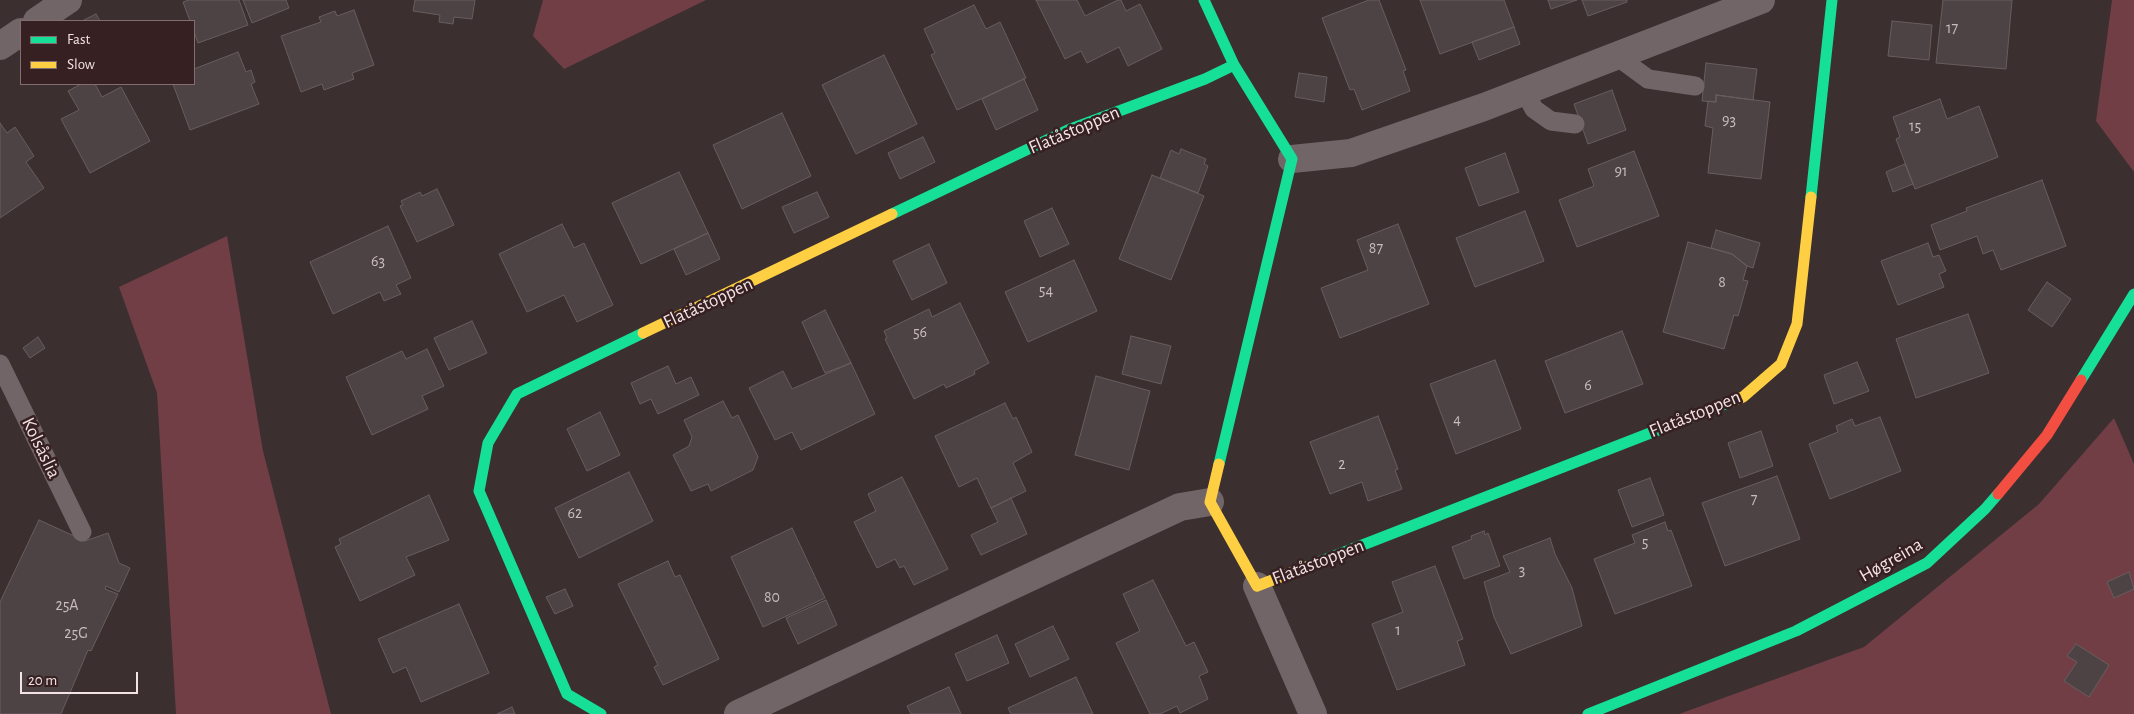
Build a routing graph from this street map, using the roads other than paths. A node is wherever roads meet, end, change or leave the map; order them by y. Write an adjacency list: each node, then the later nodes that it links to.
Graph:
1 (68, 0): 5 (street)
2 (1204, 0): 9 (street)
3 (1761, 0): 8 (street)
4 (1832, 0): 18 (street, Flatåstoppen)
5 (38, 20)
6 (20, 33): 7 (street)
7 (0, 46)
8 (1618, 57): 10 (lane); 11 (street)
9 (1234, 65): 13 (street); 19 (street, Flatåstoppen)
10 (1695, 86)
11 (1525, 92): 12 (lane); 13 (street)
12 (1575, 124)
13 (1292, 159): 16 (street)
14 (2134, 294): 22 (street, Høgreina)
15 (0, 364): 17 (lane, Kolsåslia)
16 (1210, 502): 18 (street, Flatåstoppen); 20 (street)
17 (82, 532)
18 (1257, 586): 21 (street, Flatåstoppen)
19 (601, 714)
20 (738, 714)
21 (1313, 714)
22 (1588, 714)

